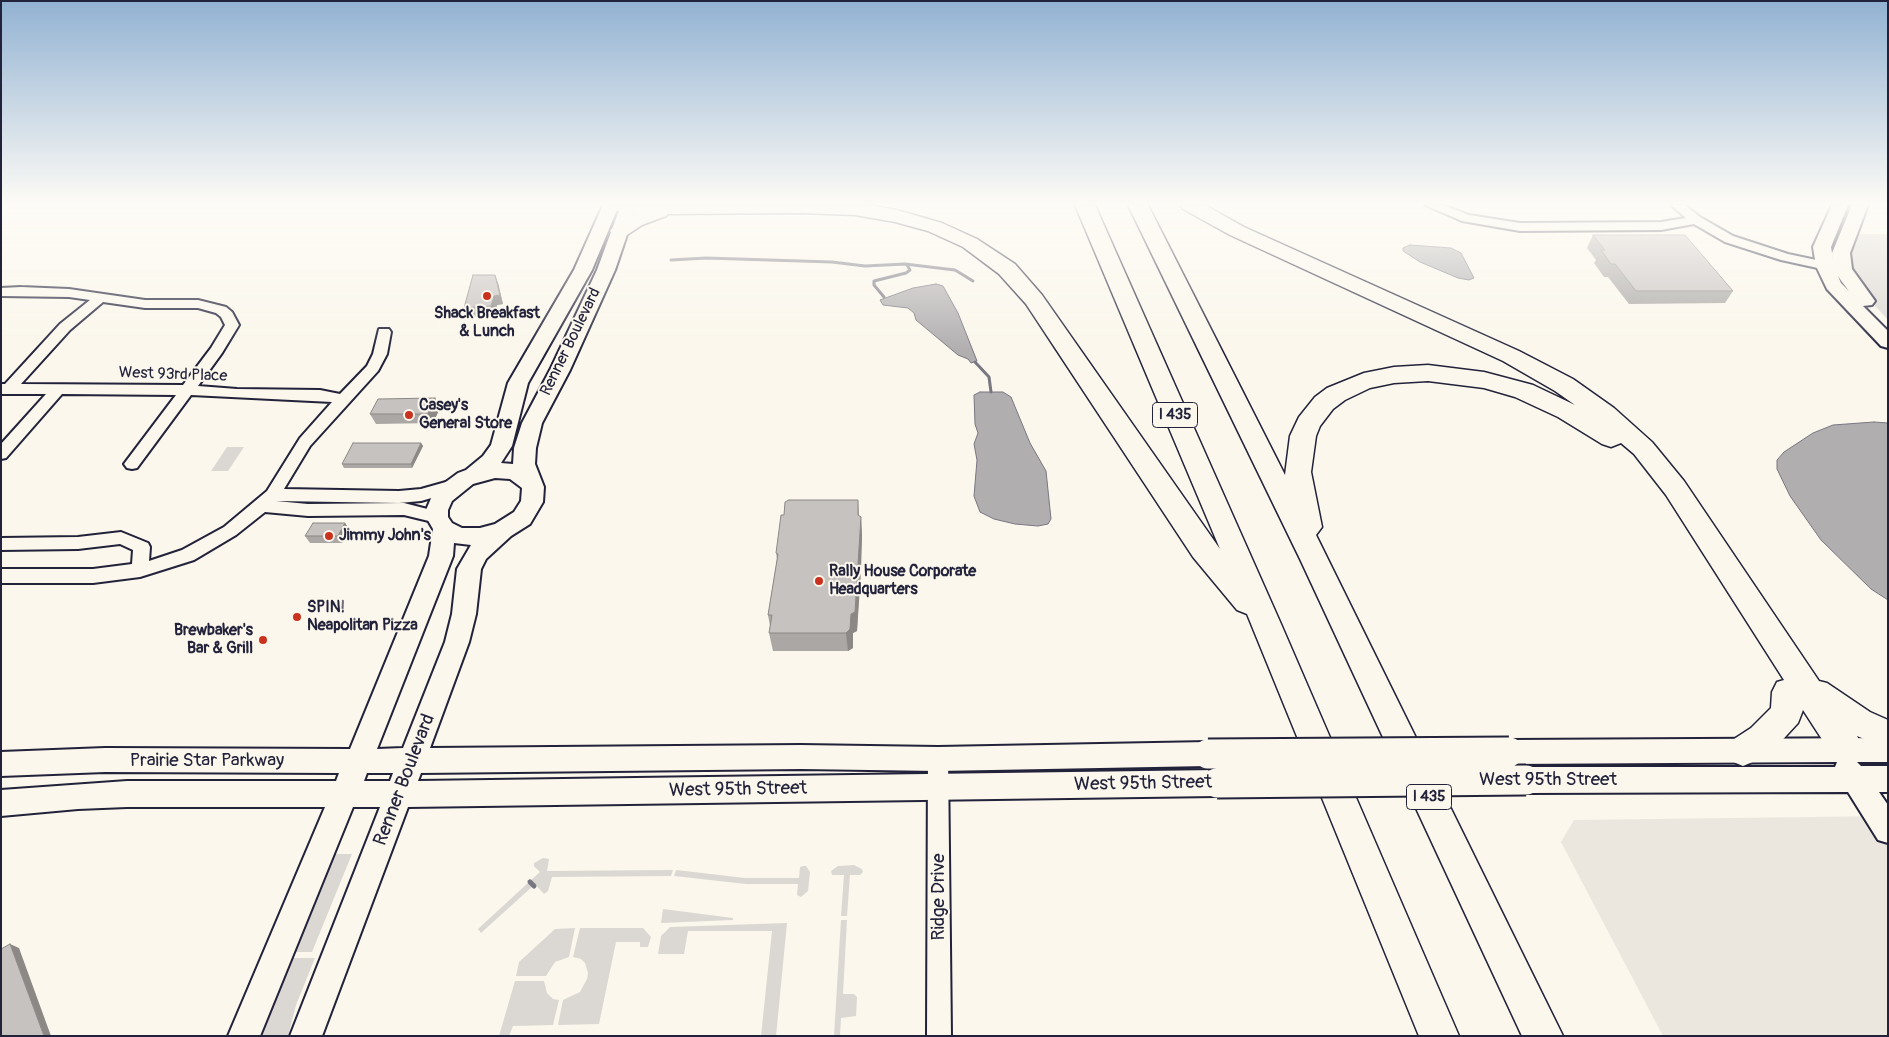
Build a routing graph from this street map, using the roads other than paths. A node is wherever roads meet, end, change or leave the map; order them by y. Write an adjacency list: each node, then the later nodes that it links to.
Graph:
1 (593, 253): 23 (main road, Renner Boulevard)
2 (612, 253): 24 (main road, Renner Boulevard)
3 (987, 253): 33 (highway)
4 (1106, 253): 33 (highway, I 435)
5 (1162, 253): 30 (highway, I 435)
6 (1285, 253): 34 (highway)
7 (1775, 253): 10 (street)
8 (1823, 253): 10 (main road)
9 (1841, 253): 11 (main road)
10 (1825, 266): 11 (street); 16 (main road)
11 (1843, 269): 14 (main road)
12 (1, 292): 13 (street)
13 (99, 299): 17 (street); 19 (street)
14 (1888, 323)
15 (384, 332): 20 (street)
16 (1888, 342)
17 (5, 389): 18 (street, West 93rd Place)
18 (58, 390): 19 (street, West 93rd Place); 21 (street)
19 (187, 390): 20 (street, West 93rd Place); 22 (street)
20 (344, 399): 26 (street)
21 (1, 454)
22 (132, 464)
23 (476, 474): 24 (main road); 25 (main road)
24 (529, 481): 28 (main road)
25 (453, 486): 26 (street); 27 (main road)
26 (268, 500): 27 (street); 31 (street)
27 (441, 523): 28 (main road); 41 (main road)
28 (503, 530): 39 (main road, Renner Boulevard)
29 (1, 544): 31 (street)
30 (1314, 559): 34 (highway); 54 (highway, I 435)
31 (140, 570): 32 (street)
32 (1, 576)
33 (1266, 624): 53 (highway, I 435)
34 (1796, 687): 35 (highway); 37 (highway); 38 (highway)
35 (1888, 735)
36 (1888, 750): 38 (main road, West 95th Street)
37 (1743, 751): 38 (main road, West 95th Street); 40 (main road, West 95th Street, bridge)
38 (1837, 751): 43 (main road)
39 (412, 759): 40 (main road, West 95th Street); 41 (main road, Prairie Star Parkway); 46 (main road, Renner Boulevard)
40 (938, 759): 45 (street, Ridge Drive)
41 (358, 761): 42 (main road, Prairie Star Parkway); 47 (main road)
42 (1, 764)
43 (1855, 779): 44 (main road, West 95th Street); 45 (main road, West 95th Street, bridge); 49 (main road)
44 (1888, 779)
45 (938, 788): 46 (main road, West 95th Street); 52 (street, Ridge Drive)
46 (399, 794): 47 (main road, Prairie Star Parkway); 51 (main road, Renner Boulevard)
47 (344, 795): 48 (main road, Prairie Star Parkway); 50 (main road)
48 (1, 803)
49 (1888, 830)
50 (244, 1036)
51 (306, 1036)
52 (939, 1036)
53 (1438, 1036)
54 (1543, 1036)

